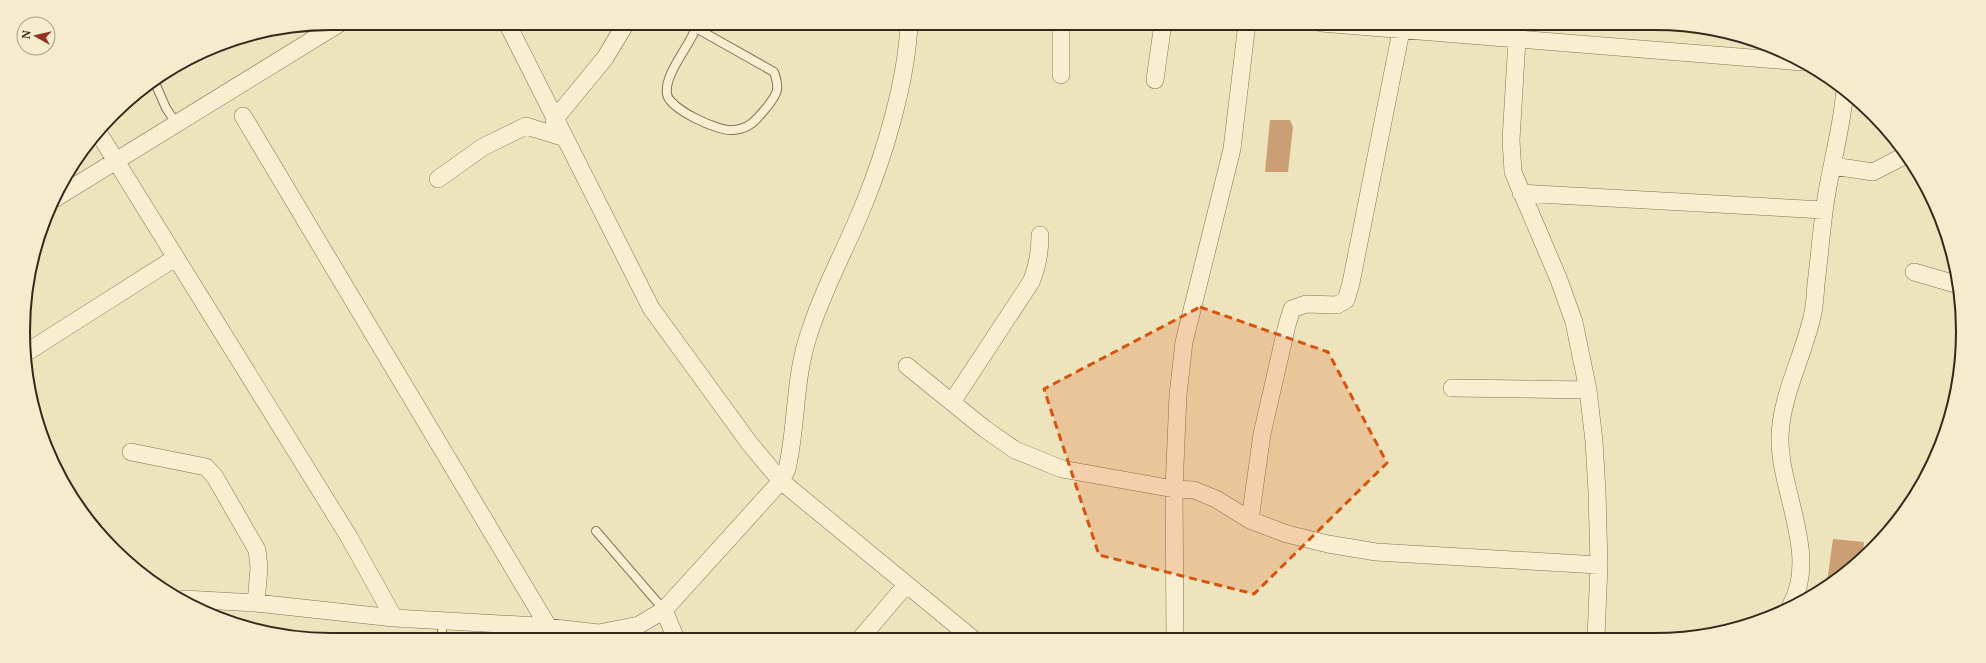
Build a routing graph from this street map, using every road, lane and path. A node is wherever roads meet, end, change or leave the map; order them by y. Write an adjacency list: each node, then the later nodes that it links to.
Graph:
1 (328, 30): 21 (street)
2 (510, 30): 20 (street)
3 (622, 30): 20 (street)
4 (693, 30): 5 (lane)
5 (703, 30)
6 (908, 30): 41 (street)
7 (1061, 30): 15 (street)
8 (1162, 30): 16 (street)
9 (1246, 30): 42 (street)
10 (1391, 30): 12 (street)
11 (1517, 30): 13 (street)
12 (1401, 31): 13 (street); 43 (street)
13 (1516, 40): 14 (street); 29 (street)
14 (1788, 61)
15 (1061, 75)
16 (1155, 80)
17 (156, 86): 21 (lane)
18 (1844, 98): 26 (street)
19 (243, 116): 53 (street)
20 (554, 120): 23 (street)
21 (176, 123): 25 (street)
22 (101, 137): 25 (street)
23 (565, 138): 27 (street); 41 (street)
24 (1901, 158): 26 (street)
25 (116, 160): 28 (street); 32 (street)
26 (1833, 166): 30 (street)
27 (438, 179)
28 (64, 193)
29 (1521, 193): 30 (street); 38 (street)
30 (1824, 210): 47 (street)
31 (1040, 235): 39 (street)
32 (175, 258): 35 (street); 51 (street)
33 (1914, 272): 34 (street)
34 (1952, 283)
35 (31, 350)
36 (906, 366): 39 (street)
37 (1452, 388): 38 (street)
38 (1588, 390): 45 (street)
39 (952, 402): 42 (street)
40 (131, 452): 49 (street)
41 (781, 481): 46 (street); 50 (street)
42 (1174, 489): 43 (street); 59 (street)
43 (1250, 520): 45 (street)
44 (596, 531): 50 (lane)
45 (1598, 565): 60 (street)
46 (906, 585): 57 (street); 58 (street)
47 (1795, 598)
48 (193, 600): 49 (street)
49 (256, 603): 51 (street)
50 (664, 610): 53 (street); 56 (street)
51 (394, 618): 52 (street)
52 (443, 622): 54 (lane); 55 (street)
53 (549, 628): 55 (street)
54 (442, 633)
55 (501, 633)
56 (674, 633)
57 (865, 633)
58 (966, 633)
59 (1175, 633)
60 (1596, 633)

